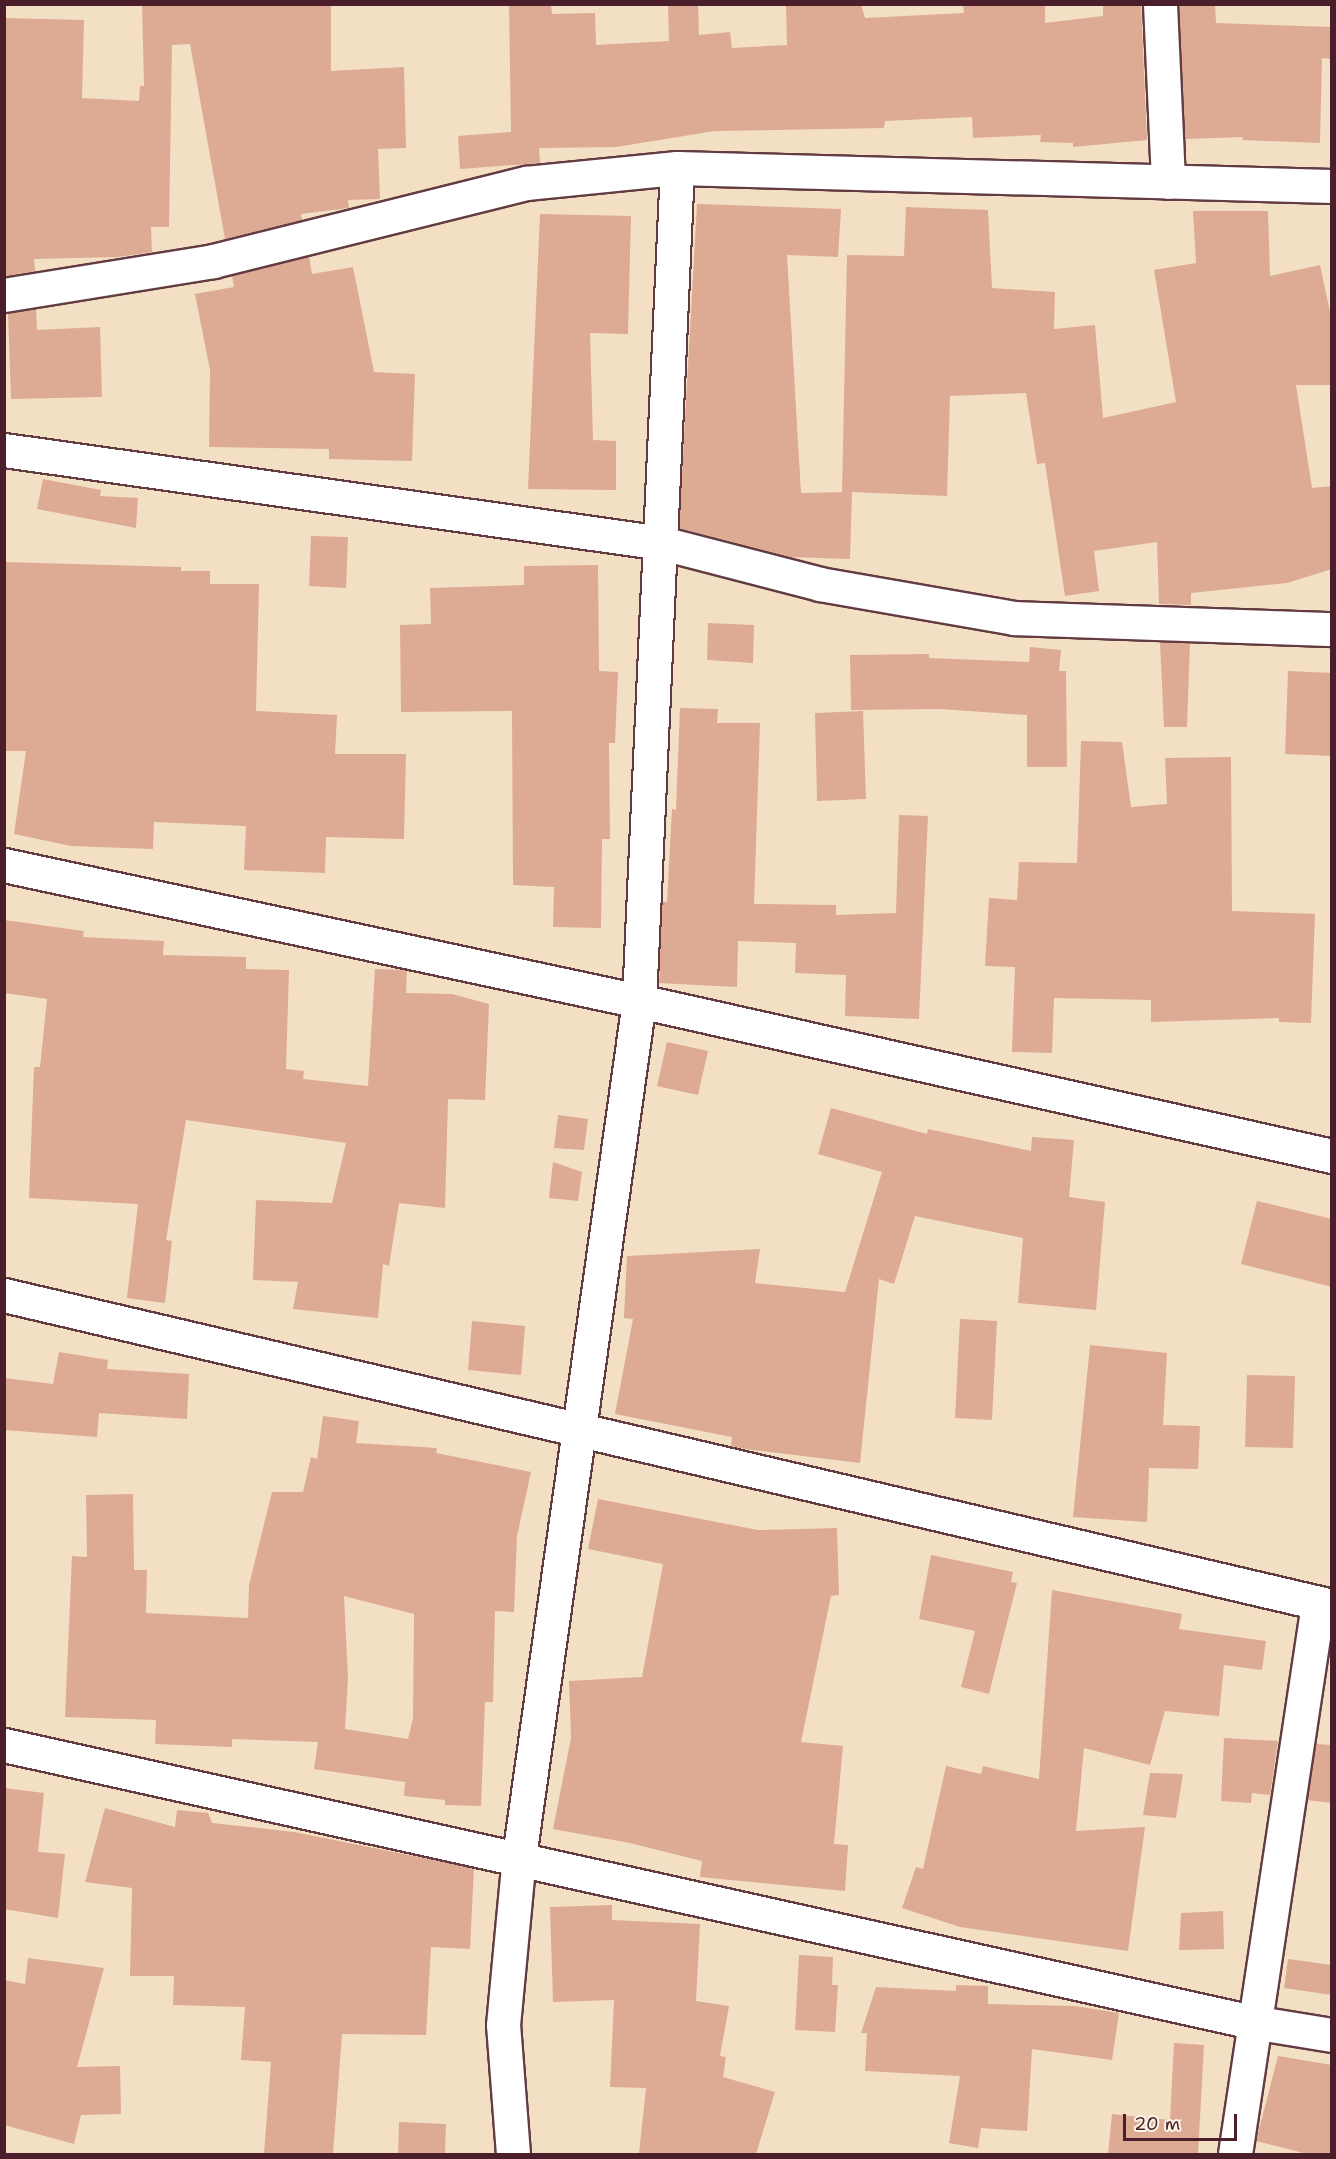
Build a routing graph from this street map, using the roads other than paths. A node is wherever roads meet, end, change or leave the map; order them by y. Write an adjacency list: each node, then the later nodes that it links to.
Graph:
1 (1160, 4): 3 (street)
2 (677, 168): 3 (street); 5 (street); 7 (street)
3 (1168, 182): 4 (street)
4 (1332, 186)
5 (4, 295)
6 (4, 450): 7 (street)
7 (662, 543): 8 (street); 10 (street)
8 (1332, 629)
9 (4, 866): 10 (street)
10 (639, 1001): 11 (street); 13 (street)
11 (1332, 1156)
12 (4, 1296): 13 (street)
13 (578, 1428): 14 (street); 16 (street)
14 (1325, 1605): 17 (street)
15 (4, 1745): 16 (street)
16 (519, 1857): 17 (street); 19 (street)
17 (1252, 2022): 18 (street); 20 (street)
18 (1332, 2035)
19 (513, 2154)
20 (1235, 2154)

